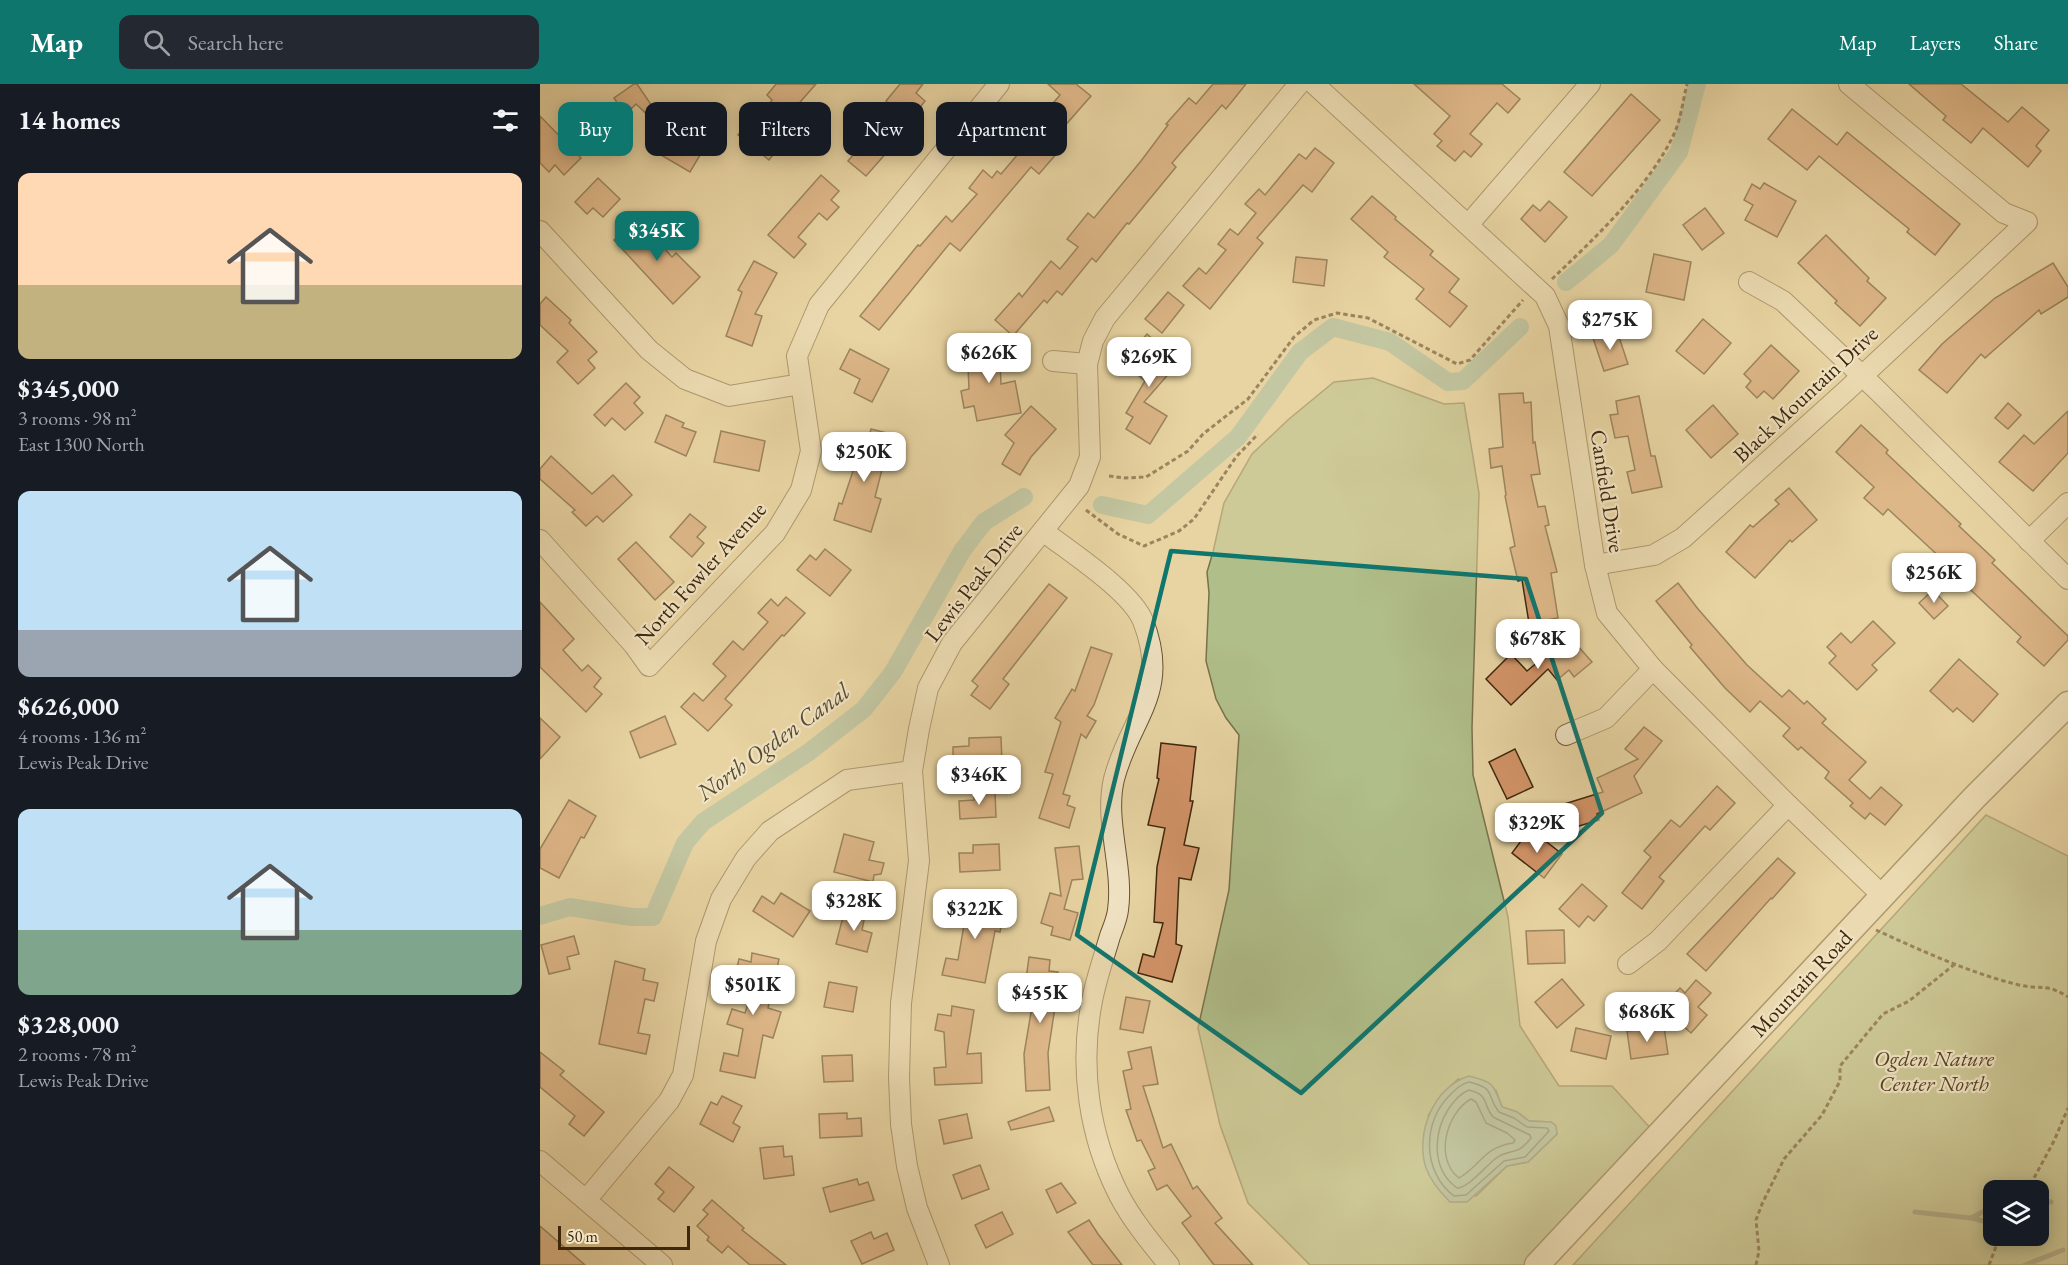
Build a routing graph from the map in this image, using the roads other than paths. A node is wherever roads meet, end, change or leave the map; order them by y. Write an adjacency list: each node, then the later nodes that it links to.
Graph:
1 (1299, 84): 10 (street, Lewis Peak Drive)
2 (1314, 84): 6 (street, Canfield Drive)
3 (1590, 84): 6 (street)
4 (1849, 84): 11 (street, Black Mountain Drive)
5 (994, 86): 12 (street, North Fowler Avenue)
6 (1468, 225): 17 (street, Canfield Drive)
7 (540, 231): 12 (street)
8 (1749, 282): 11 (street)
9 (1053, 361): 10 (street)
10 (1087, 364): 14 (street, Lewis Peak Drive)
11 (1862, 375): 16 (street); 17 (street, Black Mountain Drive)
12 (801, 384): 15 (street, North Fowler Avenue)
13 (2068, 503): 16 (street)
14 (1043, 531): 22 (street, Lewis Peak Drive); 30 (street)
15 (540, 540)
16 (2030, 541): 18 (street)
17 (1595, 565): 19 (street, Canfield Drive)
18 (2068, 579)
19 (1653, 669): 21 (street); 23 (street, Canfield Drive)
20 (2068, 704): 24 (street, Mountain Road)
21 (1566, 735)
22 (912, 771): 27 (street); 29 (street, Lewis Peak Drive)
23 (1788, 805): 24 (street, Canfield Drive); 25 (street)
24 (1883, 896): 31 (street, Mountain Road)
25 (1628, 964)
26 (540, 1161): 27 (street)
27 (586, 1200): 28 (street)
28 (662, 1265)
29 (939, 1265)
30 (1169, 1265)
31 (1538, 1265)

